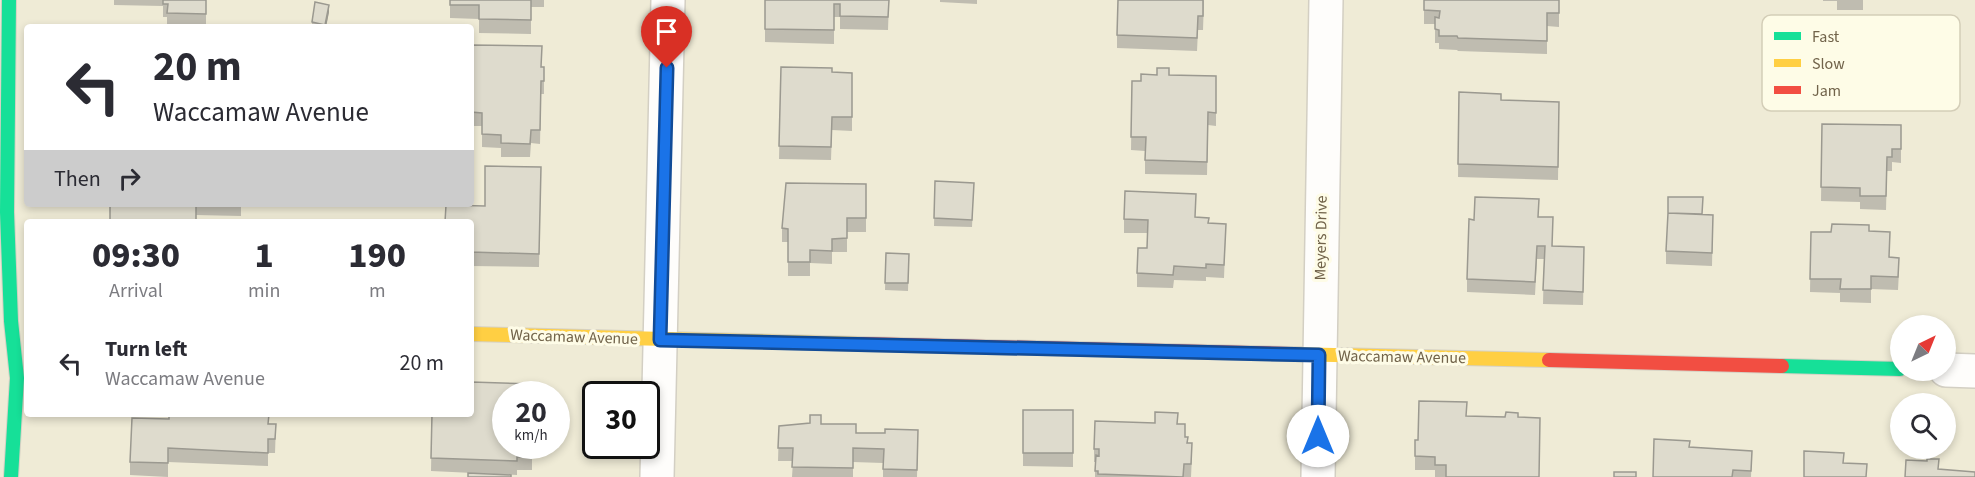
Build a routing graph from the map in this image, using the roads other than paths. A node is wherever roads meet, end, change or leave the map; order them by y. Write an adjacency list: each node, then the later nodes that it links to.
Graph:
1 (9, 0): 4 (street)
2 (668, 0): 6 (street)
3 (1326, 0): 7 (street, Meyers Drive)
4 (13, 321): 11 (street)
5 (474, 334): 6 (street, Waccamaw Avenue)
6 (660, 340): 7 (street, Waccamaw Avenue); 12 (street)
7 (1319, 355): 8 (street, Waccamaw Avenue); 13 (street, Meyers Drive)
8 (1890, 369)
9 (1956, 370): 10 (street)
10 (1975, 371)
11 (11, 477)
12 (657, 477)
13 (1318, 477)

